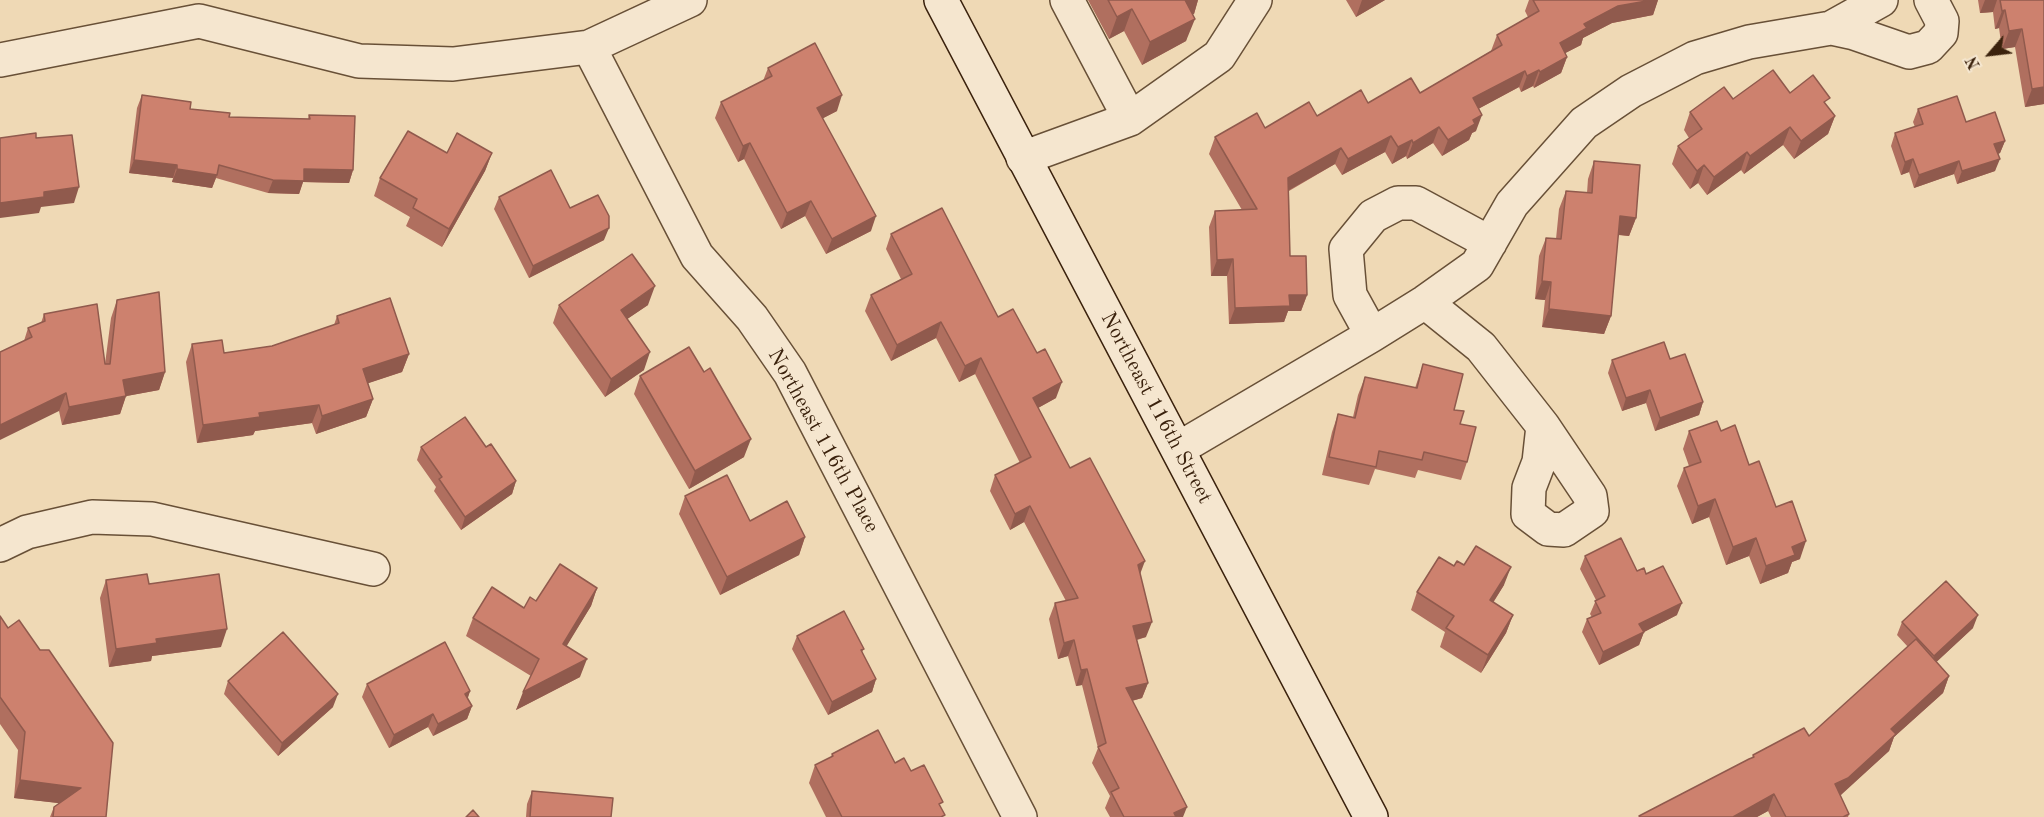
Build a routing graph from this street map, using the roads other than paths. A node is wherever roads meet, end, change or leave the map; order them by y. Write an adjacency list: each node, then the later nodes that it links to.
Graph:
1 (690, 0): 8 (street)
2 (940, 0): 11 (street, Northeast 116th Street)
3 (1067, 0): 10 (street)
4 (1255, 0): 10 (street)
5 (1881, 0): 7 (street)
6 (1931, 0): 7 (street)
7 (1831, 28): 12 (street)
8 (589, 47): 9 (street); 19 (street, Northeast 116th Place)
9 (0, 60)
10 (1130, 119): 11 (street)
11 (1023, 158): 16 (street, Northeast 116th Street)
12 (1490, 243): 13 (street); 14 (street)
13 (1425, 302): 14 (street); 15 (street)
14 (1372, 335): 16 (street)
15 (1543, 426)
16 (1178, 449): 20 (street, Northeast 116th Street)
17 (0, 545): 18 (street)
18 (373, 569)
19 (1020, 817)
20 (1371, 817)

